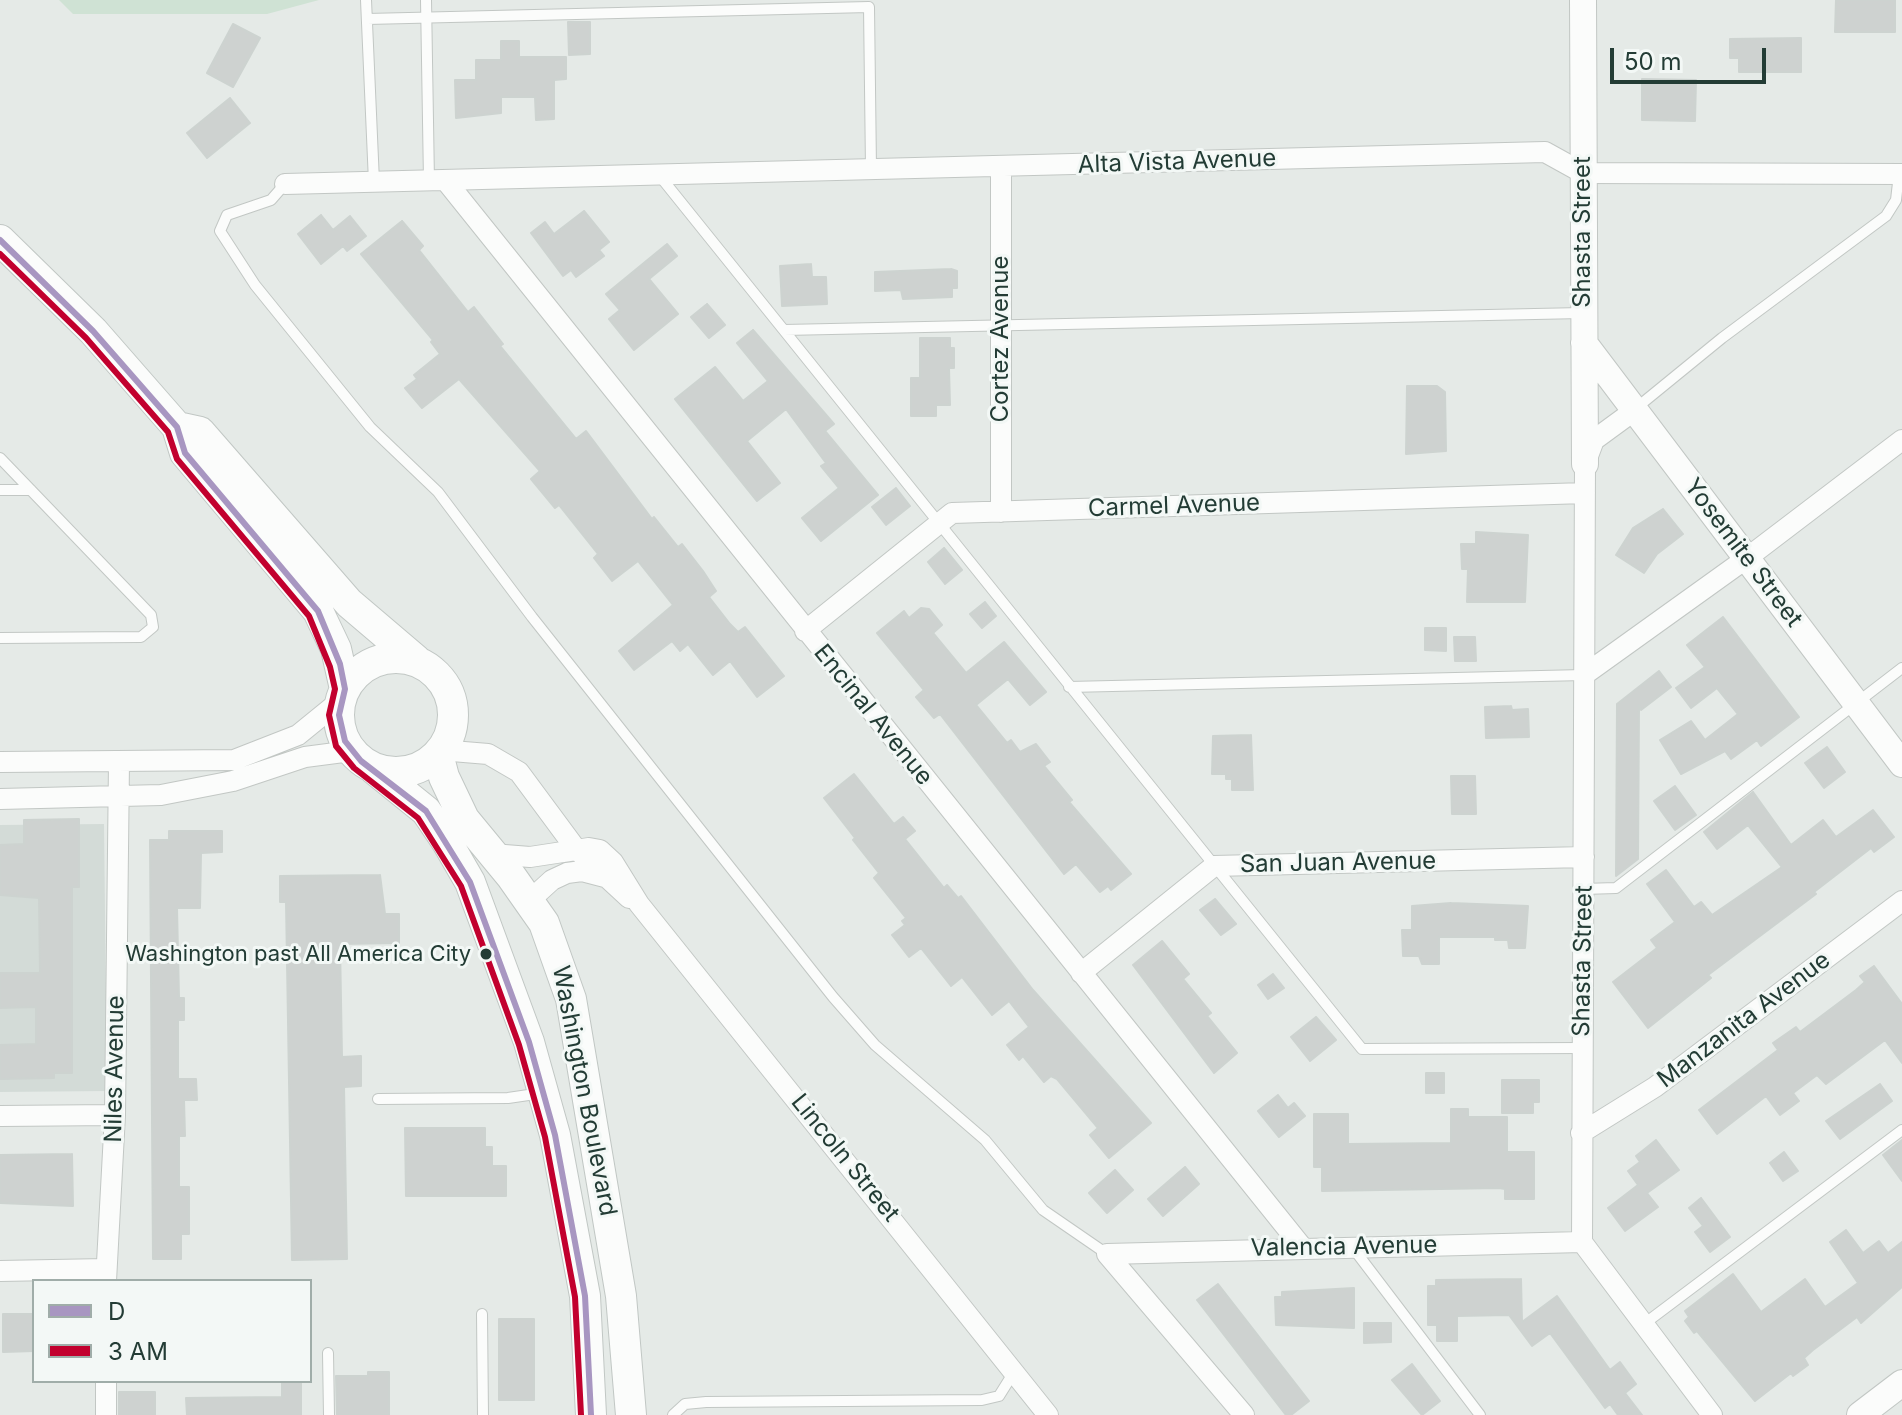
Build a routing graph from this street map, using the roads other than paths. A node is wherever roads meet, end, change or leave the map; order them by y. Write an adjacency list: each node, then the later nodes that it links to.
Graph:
1 (366, 0): 5 (lane)
2 (426, 0): 4 (lane)
3 (1583, 0): 8 (street, Shasta Street)
4 (426, 17): 5 (lane); 7 (lane); 11 (lane)
5 (367, 19): 12 (lane)
6 (1001, 166): 7 (street, Alta Vista Avenue); 8 (street, Alta Vista Avenue); 16 (street, Cortez Avenue)
7 (871, 169): 10 (street, Alta Vista Avenue)
8 (1583, 173): 9 (street, Alta Vista Avenue); 15 (street, Shasta Street)
9 (1900, 174): 19 (lane)
10 (659, 175): 11 (street, Alta Vista Avenue); 17 (lane)
11 (438, 181): 12 (street, Alta Vista Avenue); 30 (street, Encinal Avenue)
12 (374, 182): 13 (street, Alta Vista Avenue)
13 (285, 184): 65 (lane)
14 (0, 240): 20 (main road)
15 (1584, 313): 16 (lane); 18 (street, Shasta Street)
16 (1001, 328): 17 (lane); 27 (street, Cortez Avenue)
17 (784, 330): 28 (lane)
18 (1584, 343): 19 (street, Yosemite Street); 23 (street, Shasta Street)
19 (1635, 410): 23 (street); 29 (street, Yosemite Street)
20 (177, 427): 32 (main road); 36 (main road)
21 (1902, 440): 29 (street)
22 (0, 458): 25 (lane)
23 (1585, 464): 26 (street, Shasta Street)
24 (0, 490): 25 (lane)
25 (31, 490): 31 (lane)
26 (1585, 493): 27 (street, Carmel Avenue); 34 (street, Shasta Street)
27 (1001, 512): 28 (street, Carmel Avenue)
28 (939, 523): 30 (street, Carmel Avenue); 35 (lane)
29 (1747, 558): 34 (street); 37 (street, Yosemite Street)
30 (805, 631): 54 (street, Encinal Avenue)
31 (0, 638)
32 (417, 661): 36 (main road); 38 (main road)
33 (1902, 668): 37 (lane)
34 (1584, 675): 35 (lane); 47 (street, Shasta Street)
35 (1069, 687): 48 (lane)
36 (343, 695): 39 (main road); 41 (street)
37 (1855, 702): 42 (street, Yosemite Street); 50 (lane)
38 (439, 752): 39 (main road); 45 (street, Lincoln Street); 46 (main road, Washington Boulevard)
39 (362, 760): 44 (street); 56 (main road, Washington Boulevard)
40 (0, 762): 41 (street)
41 (119, 762): 44 (street, Niles Avenue)
42 (1902, 764)
43 (0, 799): 44 (street)
44 (119, 799): 58 (street, Niles Avenue)
45 (576, 849): 46 (street, Lincoln Street); 49 (street, Lincoln Street); 53 (street, Lincoln Street)
46 (492, 854): 51 (main road, Washington Boulevard)
47 (1584, 857): 48 (street, San Juan Avenue); 50 (street, Shasta Street)
48 (1214, 866): 54 (street, San Juan Avenue); 55 (lane)
49 (612, 881): 51 (street, Lincoln Street); 53 (street, Lincoln Street)
50 (1583, 889): 55 (street, Shasta Street)
51 (529, 901): 78 (main road, Washington Boulevard)
52 (1902, 901): 61 (street, Manzanita Avenue)
53 (639, 904): 71 (street, Lincoln Street)
54 (1081, 973): 63 (street, Encinal Avenue)
55 (1582, 1048): 61 (street, Shasta Street)
56 (544, 1092): 57 (lane); 77 (main road, Washington Boulevard)
57 (378, 1099)
58 (115, 1115): 59 (street); 67 (street, Niles Avenue)
59 (0, 1116)
60 (1902, 1130): 69 (lane)
61 (1581, 1133): 62 (street, Shasta Street)
62 (1582, 1242): 64 (street, Valencia Avenue); 69 (street)
63 (1302, 1247): 64 (street, Valencia Avenue); 65 (street, Valencia Avenue)
64 (1352, 1247): 82 (lane)
65 (1107, 1254): 81 (street)
66 (0, 1271): 67 (street)
67 (106, 1275)
68 (482, 1314): 76 (lane)
69 (1644, 1324): 83 (street)
70 (328, 1353): 75 (lane)
71 (1014, 1372): 79 (lane); 80 (street, Lincoln Street)
72 (106, 1383): 74 (street)
73 (1902, 1383): 84 (street)
74 (106, 1415)
75 (329, 1415)
76 (483, 1415)
77 (591, 1415)
78 (631, 1415)
79 (673, 1415)
80 (1048, 1415)
81 (1244, 1415)
82 (1480, 1415)
83 (1712, 1415)
84 (1860, 1415)

